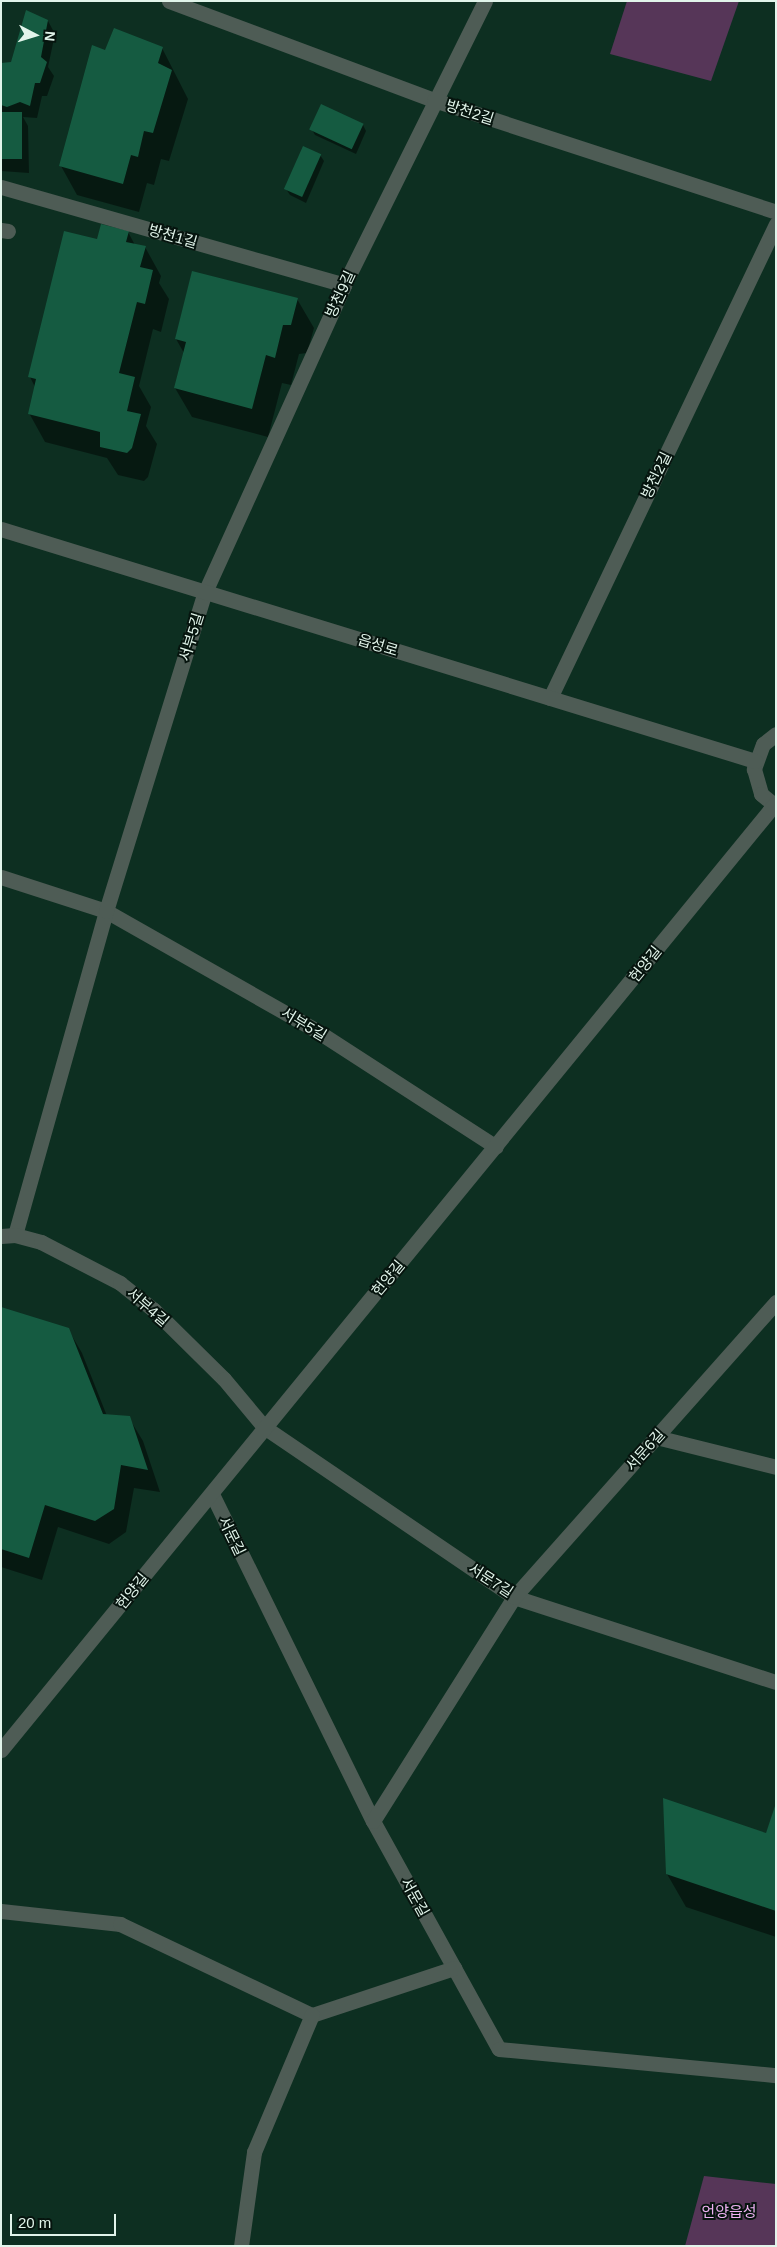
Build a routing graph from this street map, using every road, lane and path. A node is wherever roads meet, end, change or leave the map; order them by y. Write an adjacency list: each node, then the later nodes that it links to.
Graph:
1 (169, 1): 3 (street, 방천2길)
2 (485, 1): 3 (street, 방천9길)
3 (434, 100): 5 (street, 방천2길); 7 (street, 방천9길)
4 (1, 187): 7 (street, 방천1길)
5 (776, 212)
6 (776, 224): 10 (street, 방천2길)
7 (344, 285): 9 (street, 방천9길)
8 (1, 530): 9 (street, 읍성로)
9 (204, 592): 10 (street, 읍성로); 15 (street, 서부5길)
10 (550, 698): 12 (street, 읍성로)
11 (776, 734): 12 (street)
12 (755, 762): 13 (street)
13 (775, 805): 16 (street, 헌양길)
14 (1, 877): 15 (street, 서부5길)
15 (106, 911): 16 (street, 서부5길); 17 (street, 서부5길)
16 (496, 1147): 19 (street, 헌양길)
17 (8, 1236): 19 (street, 서부4길)
18 (776, 1302): 20 (street, 서문6길)
19 (264, 1427): 22 (street, 헌양길); 23 (street, 서문7길)
20 (656, 1437): 21 (street); 23 (street, 서문6길)
21 (776, 1467)
22 (212, 1494): 25 (street, 헌양길); 26 (street, 서문길)
23 (514, 1597): 24 (street, 서문7길); 26 (street, 서문6길)
24 (776, 1682)
25 (1, 1750)
26 (373, 1821): 28 (street, 서문길)
27 (1, 1910): 29 (street)
28 (454, 1968): 29 (street); 30 (street, 서문길)
29 (312, 2015): 31 (street)
30 (776, 2076)
31 (241, 2246)

